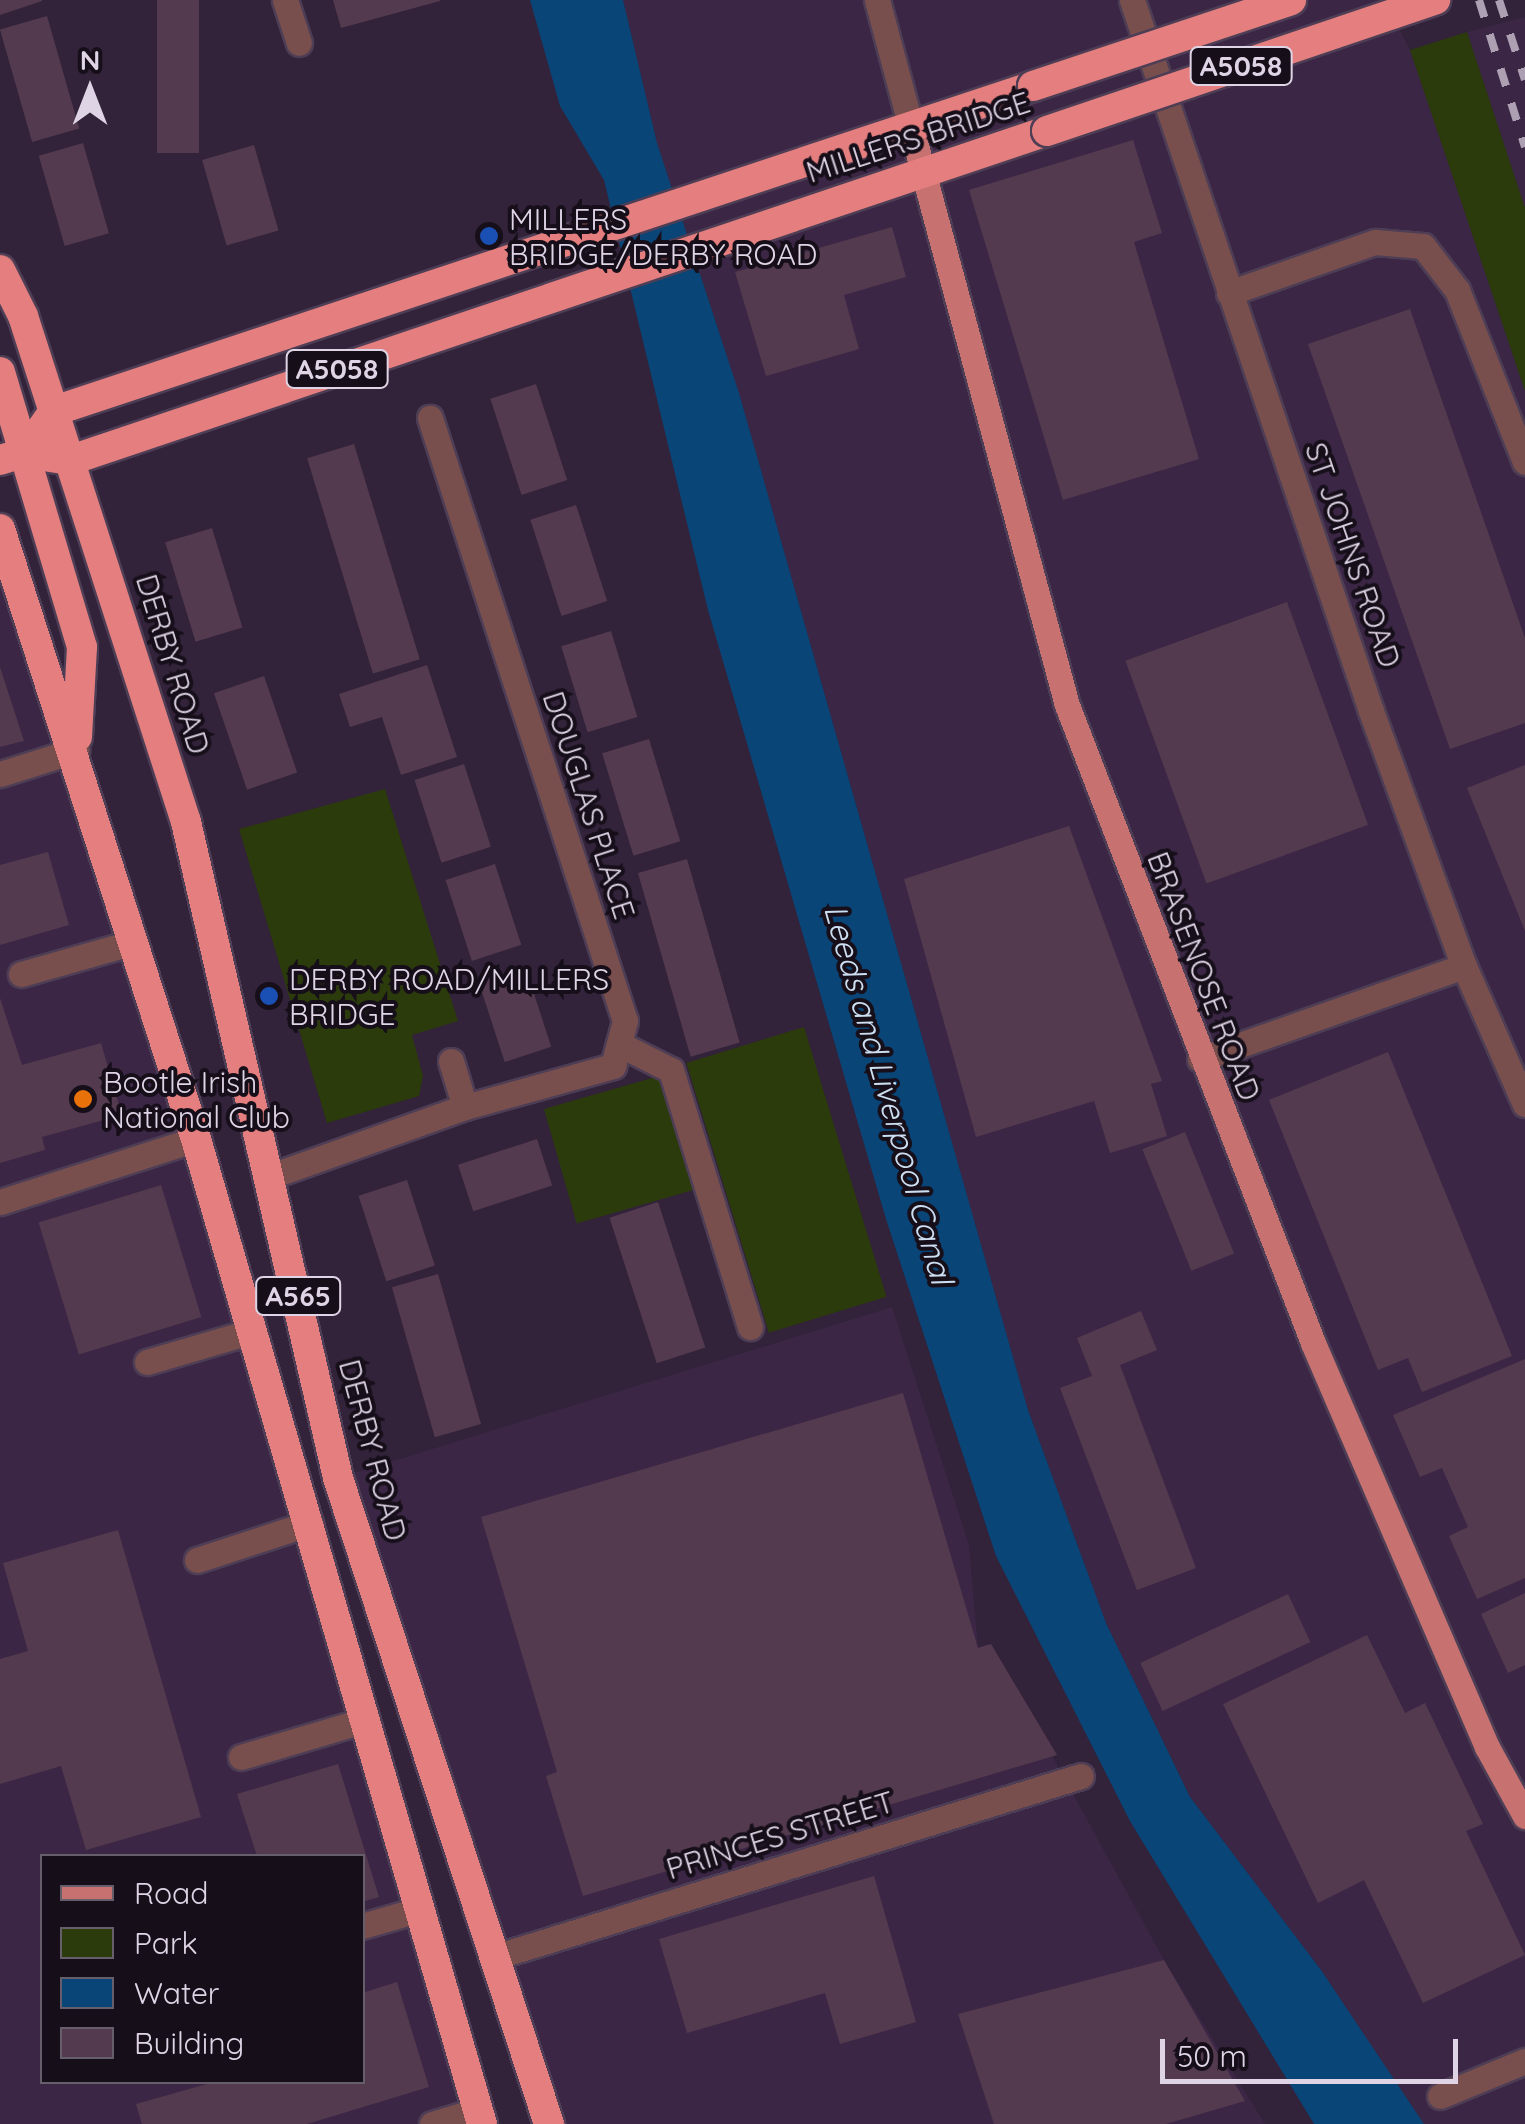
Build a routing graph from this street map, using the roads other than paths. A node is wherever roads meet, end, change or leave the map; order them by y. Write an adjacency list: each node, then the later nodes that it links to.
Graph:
1 (285, 0): 6 (street)
2 (877, 0): 7 (street)
3 (1290, 0): 7 (highway, MILLERS BRIDGE / A5058, bridge)
4 (1435, 0): 8 (highway, MILLERS BRIDGE / A5058, bridge)
5 (1135, 10): 10 (street, ST JOHNS ROAD)
6 (299, 43)
7 (911, 128): 8 (main road, BRASENOSE ROAD); 12 (highway, MILLERS BRIDGE / A5058)
8 (926, 171): 15 (highway, MILLERS BRIDGE / A5058); 24 (main road, BRASENOSE ROAD)
9 (0, 270): 12 (highway, DERBY ROAD / A565)
10 (1230, 293): 16 (street); 21 (street, ST JOHNS ROAD)
11 (0, 372): 14 (highway)
12 (54, 412): 14 (highway); 15 (highway, DERBY ROAD / A565)
13 (430, 418): 23 (street, DOUGLAS PLACE)
14 (11, 456): 15 (highway, MILLERS BRIDGE / A5058); 18 (highway)
15 (71, 460): 29 (highway, DERBY ROAD / A565)
16 (1525, 462)
17 (0, 529): 18 (highway, A565)
18 (76, 750): 19 (street); 20 (highway, A565)
19 (0, 774)
20 (134, 942): 22 (street); 28 (highway, A565)
21 (1464, 966): 24 (street); 26 (street, ST JOHNS ROAD)
22 (21, 974)
23 (618, 1044): 27 (street); 31 (street)
24 (1200, 1059): 39 (main road, BRASENOSE ROAD)
25 (452, 1061): 27 (street)
26 (1525, 1104)
27 (465, 1107): 29 (street)
28 (196, 1139): 30 (street); 32 (highway, A565)
29 (271, 1176): 42 (highway, DERBY ROAD / A565)
30 (0, 1202)
31 (750, 1326)
32 (252, 1331): 33 (street); 34 (highway, A565)
33 (147, 1362)
34 (310, 1522): 35 (street); 36 (highway, A565)
35 (197, 1560)
36 (362, 1721): 37 (street); 40 (highway, A565)
37 (241, 1757)
38 (1081, 1776): 42 (street, PRINCES STREET)
39 (1525, 1816)
40 (420, 1909): 41 (street); 45 (highway, A565)
41 (365, 1925)
42 (498, 1956): 47 (highway, DERBY ROAD / A565)
43 (1525, 2061): 44 (street)
44 (1440, 2096)
45 (480, 2117): 46 (street)
46 (432, 2124)
47 (549, 2124)

